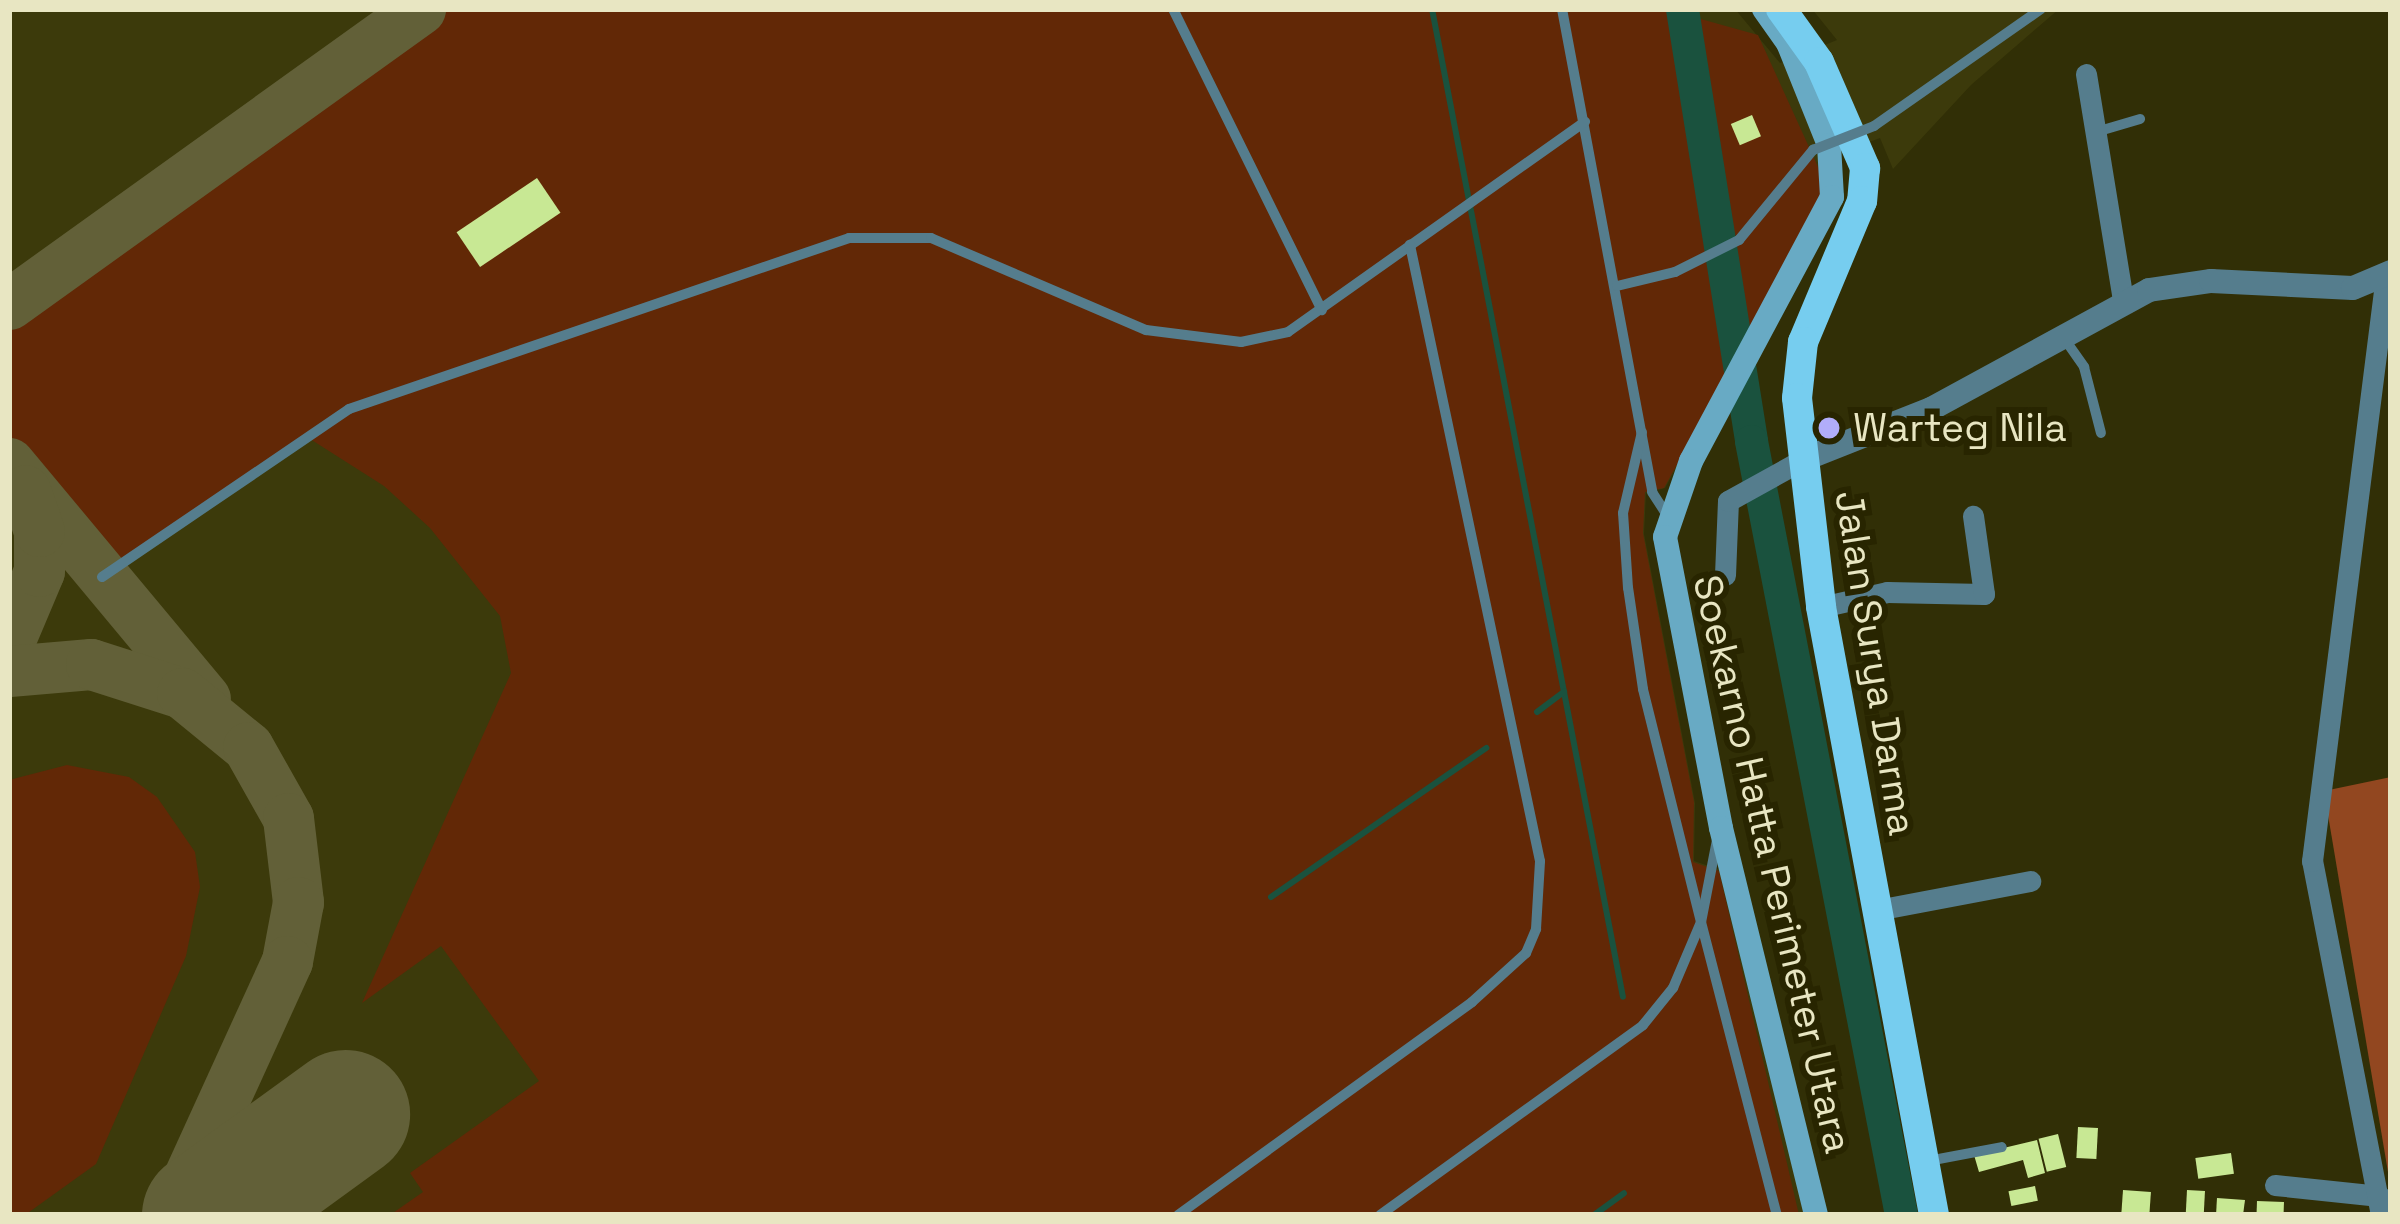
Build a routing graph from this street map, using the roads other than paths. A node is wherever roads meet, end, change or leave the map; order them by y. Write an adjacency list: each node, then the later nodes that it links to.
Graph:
1 (1173, 9): 14 (lane)
2 (1562, 9): 8 (lane)
3 (1764, 9): 20 (main road, Soekarno Hatta Perimeter Utara)
4 (1781, 9): 18 (main road, Jalan Surya Darma)
5 (2041, 9): 12 (lane, bridge)
6 (2086, 74): 9 (street)
7 (2140, 119): 9 (lane)
8 (1585, 122): 10 (lane); 12 (lane)
9 (2096, 132): 13 (street)
10 (1410, 245): 14 (lane); 32 (lane)
11 (2389, 274): 13 (street); 31 (street)
12 (1617, 286): 16 (lane)
13 (2123, 301): 15 (street)
14 (1322, 310): 22 (lane)
15 (2066, 340): 17 (lane); 18 (street)
16 (1642, 432): 20 (lane); 27 (lane)
17 (2101, 434)
18 (1789, 466): 21 (street); 23 (main road, Jalan Surya Darma)
19 (1973, 516): 23 (street)
20 (1668, 517): 24 (main road, Soekarno Hatta Perimeter Utara)
21 (1725, 575)
22 (102, 577)
23 (1822, 608): 26 (main road, Jalan Surya Darma)
24 (1721, 828): 27 (lane); 35 (main road, Soekarno Hatta Perimeter Utara)
25 (2030, 881): 26 (street)
26 (1877, 910): 29 (main road, Jalan Surya Darma)
27 (1701, 922): 33 (lane); 34 (lane)
28 (2002, 1147): 29 (lane)
29 (1925, 1162): 36 (main road, Jalan Surya Darma)
30 (2276, 1185): 31 (street)
31 (2380, 1206)
32 (1178, 1215)
33 (1380, 1215)
34 (1777, 1215)
35 (1816, 1215)
36 (1934, 1215)

